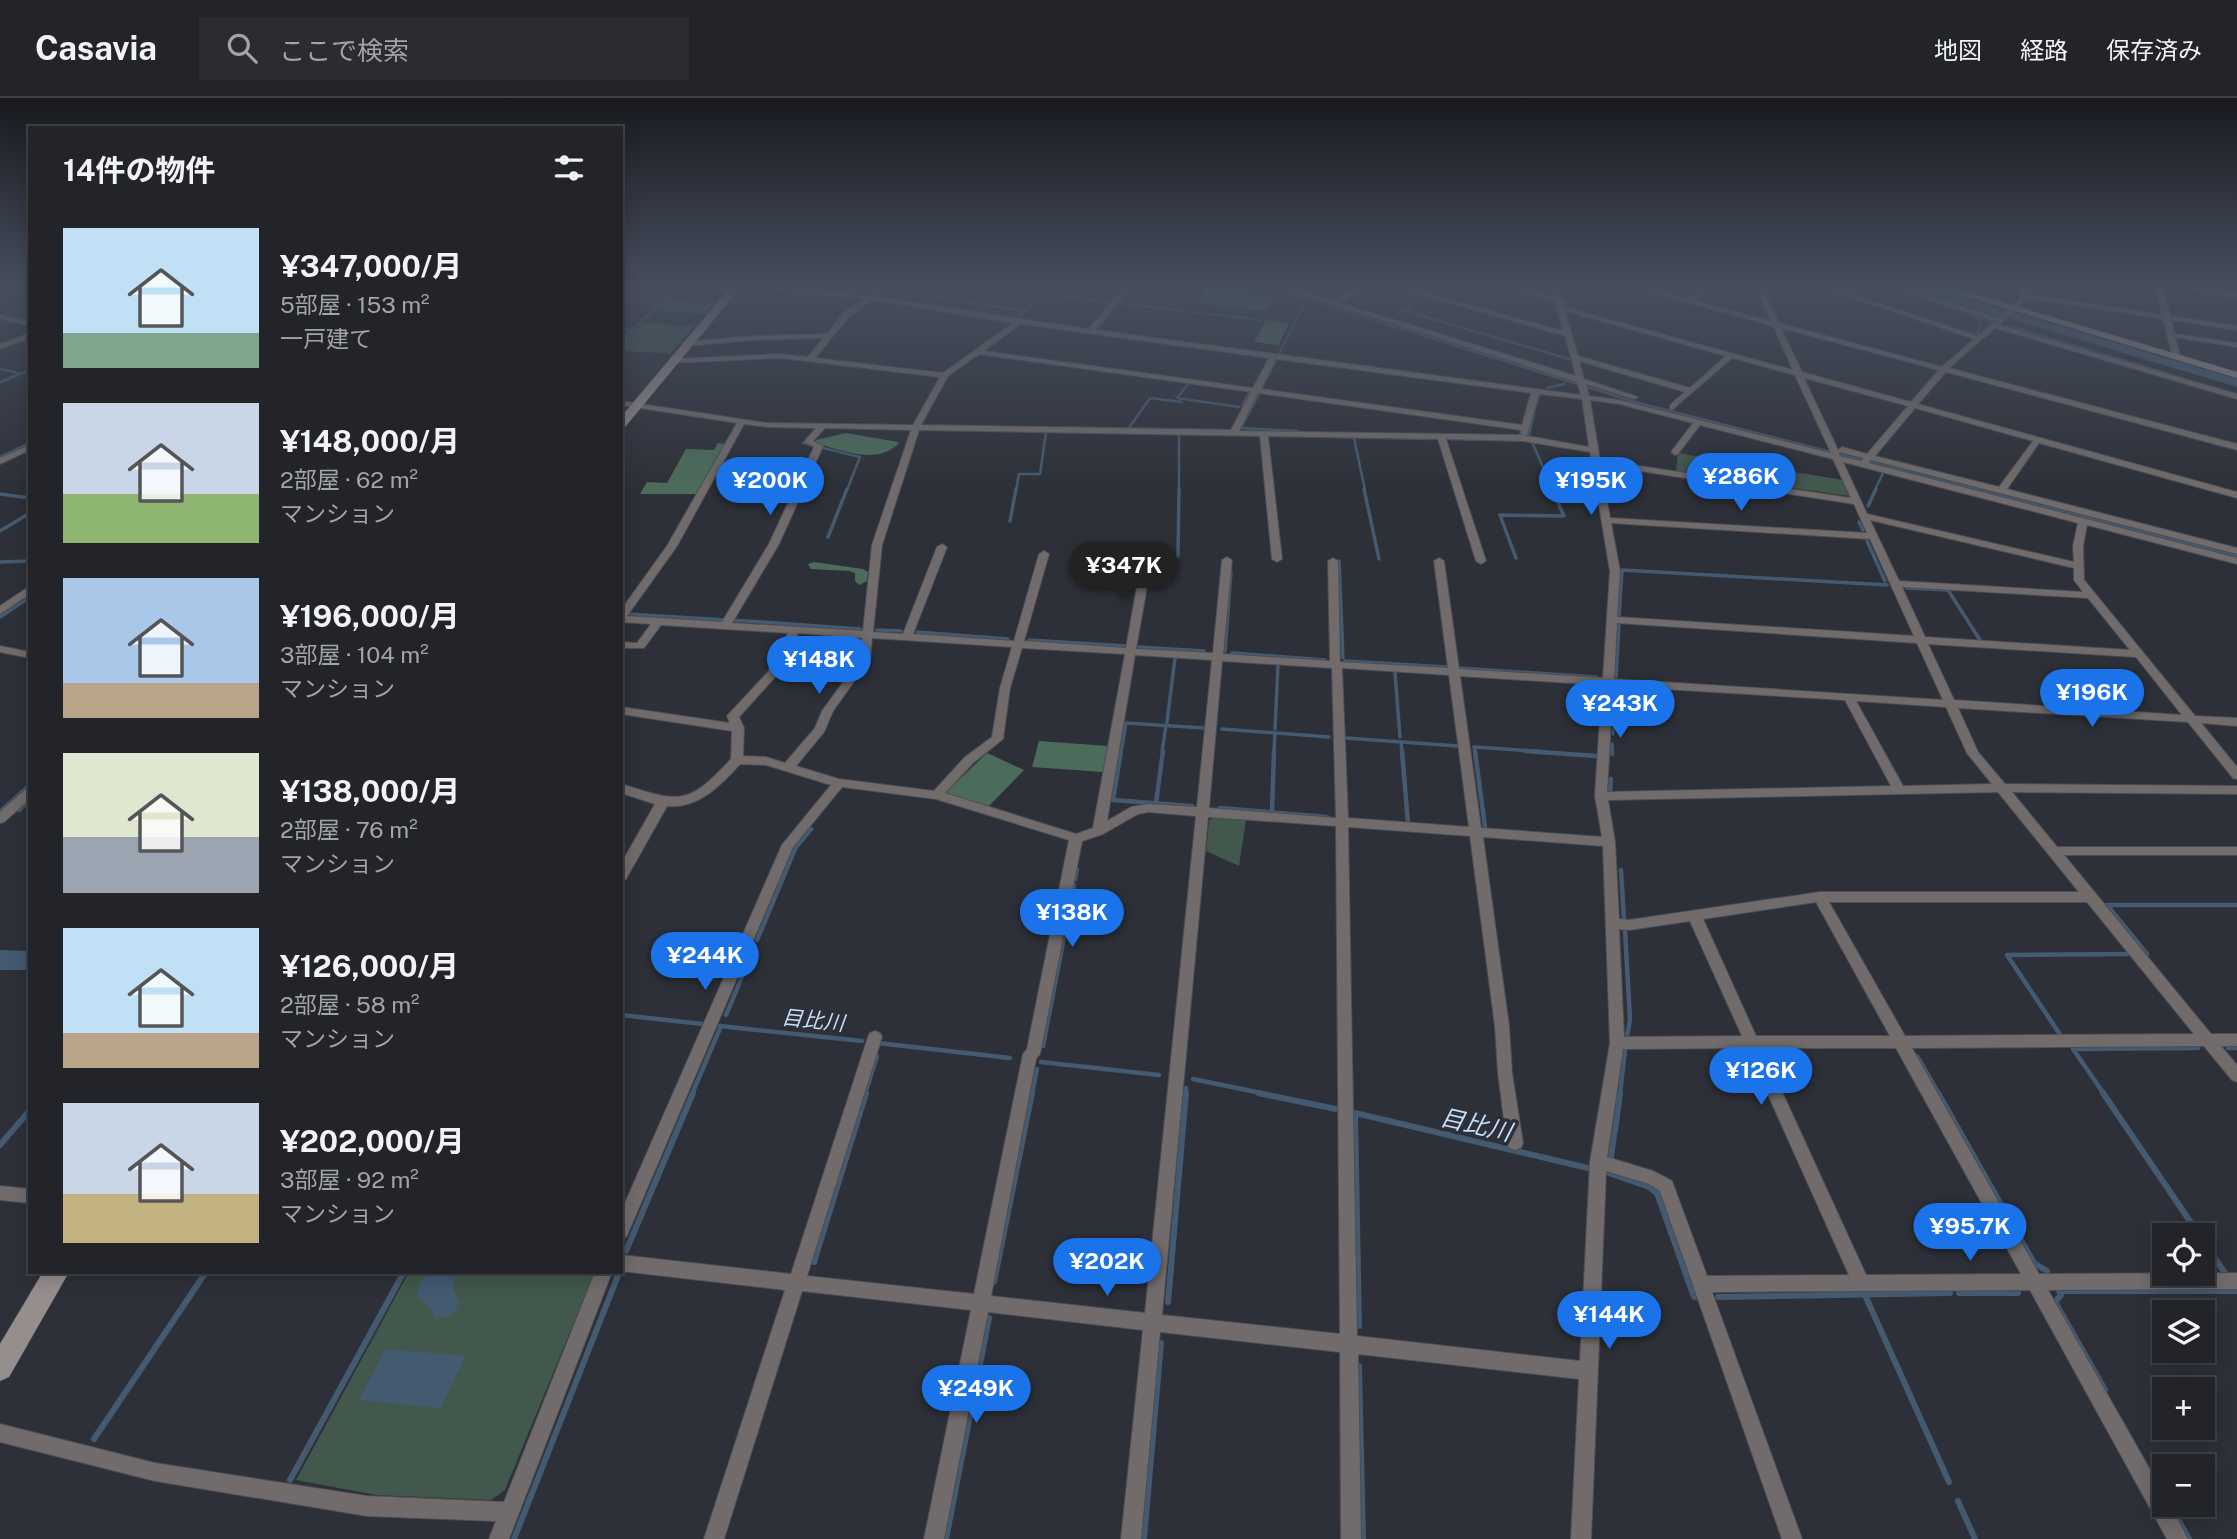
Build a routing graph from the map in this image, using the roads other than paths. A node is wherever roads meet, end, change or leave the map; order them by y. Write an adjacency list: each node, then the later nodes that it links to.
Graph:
1 (677, 355): 19 (main road)
2 (812, 355): 18 (street)
3 (972, 355): 21 (street)
4 (1001, 355): 25 (street)
5 (1268, 355): 14 (street)
6 (1488, 355): 24 (street)
7 (1723, 355): 16 (street)
8 (1728, 355): 22 (street)
9 (1791, 355): 22 (street)
10 (1897, 355): 20 (street)
11 (1959, 355): 20 (street)
12 (2106, 355): 28 (street)
13 (2169, 355): 17 (main road)
14 (1274, 356): 25 (street); 26 (street)
15 (1574, 357): 24 (street); 27 (street)
16 (1729, 357): 22 (street); 27 (street)
17 (2178, 358): 23 (main road)
18 (809, 359): 19 (street); 21 (street)
19 (673, 361): 30 (main road)
20 (1945, 368): 31 (street); 44 (street)
21 (945, 375): 37 (street)
22 (1800, 375): 31 (street); 48 (street)
23 (2237, 375)
24 (1583, 387): 26 (street); 32 (street); 35 (street); 46 (street)
25 (1256, 390): 38 (street); 40 (street)
26 (1536, 390): 40 (street)
27 (1691, 391): 32 (street)
28 (2237, 397)
29 (623, 403): 30 (street)
30 (637, 404): 33 (street); 34 (main road)
31 (1912, 406): 43 (street); 50 (street); 52 (street)
32 (1673, 407): 48 (street)
33 (742, 421): 36 (street); 76 (street)
34 (623, 422)
35 (1698, 422): 47 (street); 48 (street)
36 (823, 426): 37 (street); 80 (street)
37 (916, 427): 38 (street); 82 (street)
38 (1234, 432): 39 (street)
39 (1264, 433): 41 (street); 65 (street)
40 (1525, 433): 41 (street); 46 (street)
41 (1441, 436): 69 (street)
42 (28, 440): 49 (street)
43 (2035, 443): 50 (street); 54 (street)
44 (2237, 447)
45 (28, 448): 51 (street)
46 (1595, 450): 53 (street)
47 (1675, 452)
48 (1837, 453): 52 (street); 56 (street)
49 (0, 454)
50 (2087, 455): 55 (street)
51 (0, 461)
52 (1866, 461): 54 (street); 59 (street)
53 (1597, 462): 56 (street); 58 (street)
54 (2001, 491): 62 (street)
55 (2237, 498)
56 (1858, 502): 57 (street)
57 (1865, 516): 60 (street); 71 (street)
58 (1606, 520): 60 (street); 78 (street)
59 (2083, 522): 70 (street); 71 (street)
60 (1874, 536): 72 (street)
61 (942, 547): 83 (street)
62 (2237, 551)
63 (1044, 554): 85 (street)
64 (1147, 558): 88 (street)
65 (1277, 559)
66 (1227, 560): 91 (street)
67 (1333, 561): 92 (street)
68 (1439, 561): 93 (street)
69 (1481, 561)
70 (2237, 561)
71 (2078, 566): 74 (street)
72 (1895, 584): 74 (street); 84 (street)
73 (28, 591): 75 (street)
74 (2091, 595): 89 (street)
75 (0, 611)
76 (623, 615)
77 (623, 618): 79 (street)
78 (1612, 620): 84 (street); 94 (street)
79 (658, 621): 80 (street); 86 (street)
80 (726, 625): 81 (street)
81 (795, 629): 82 (street); 100 (street)
82 (868, 634): 83 (street); 102 (street)
83 (907, 636): 85 (street)
84 (1920, 640): 89 (street); 96 (street)
85 (1017, 644): 88 (street); 110 (street)
86 (623, 645)
87 (0, 649): 90 (street)
88 (1131, 651): 91 (street); 116 (street)
89 (2138, 654): 98 (street)
90 (28, 655)
91 (1218, 657): 92 (street); 113 (street)
92 (1336, 665): 93 (street); 115 (street)
93 (1454, 673): 94 (street); 117 (street)
94 (1608, 683): 95 (street); 111 (street)
95 (1849, 698): 96 (street); 108 (street)
96 (1949, 704): 98 (street); 105 (street)
97 (623, 709): 100 (street)
98 (2192, 719): 99 (street); 103 (street)
99 (2237, 722)
100 (738, 728): 101 (street)
101 (737, 760): 102 (street); 112 (street)
102 (789, 766): 104 (street)
103 (2237, 775)
104 (839, 783): 110 (street); 138 (street)
105 (2002, 788): 107 (street); 108 (street); 120 (street)
106 (623, 789): 112 (street)
107 (2237, 790)
108 (1899, 791): 111 (street)
109 (28, 794): 114 (street)
110 (937, 795): 118 (street)
111 (1601, 796): 119 (street)
112 (663, 801): 122 (street)
113 (1204, 813): 115 (street); 116 (street); 148 (street)
114 (0, 819)
115 (1342, 823): 117 (street); 149 (street)
116 (1099, 831): 118 (street)
117 (1476, 832): 119 (street); 134 (street)
118 (1076, 838): 147 (street)
119 (1609, 842): 126 (street)
120 (2054, 851): 121 (street); 124 (street)
121 (2237, 851)
122 (623, 872)
123 (1820, 897): 124 (street); 125 (street); 130 (street)
124 (2091, 897): 128 (street)
125 (1694, 915): 126 (street); 132 (street)
126 (1614, 924): 131 (street)
127 (875, 1037): 144 (street)
128 (2208, 1041): 129 (street); 130 (street); 133 (street)
129 (2237, 1041)
130 (1901, 1042): 132 (street); 143 (street)
131 (1617, 1043): 132 (street); 135 (street)
132 (1752, 1043): 145 (street)
133 (2237, 1076)
134 (1515, 1143)
135 (1598, 1162): 146 (street); 151 (street)
136 (0, 1193): 137 (street)
137 (28, 1196)
138 (623, 1226)
139 (623, 1263): 144 (street)
140 (56, 1274): 150 (main road)
141 (603, 1274): 153 (street)
142 (2237, 1281): 143 (street)
143 (2035, 1282): 145 (street); 161 (street)
144 (796, 1283): 147 (street); 155 (street)
145 (1861, 1283): 146 (street)
146 (1703, 1284): 160 (street)
147 (980, 1303): 148 (street); 156 (street)
148 (1152, 1323): 149 (street); 157 (street)
149 (1348, 1345): 151 (street); 158 (street)
150 (0, 1368)
151 (1589, 1371): 159 (street)
152 (0, 1433): 153 (street)
153 (508, 1512): 154 (street)
154 (499, 1539)
155 (714, 1539)
156 (934, 1539)
157 (1131, 1539)
158 (1351, 1539)
159 (1581, 1539)
160 (1792, 1539)
161 (2179, 1539)

